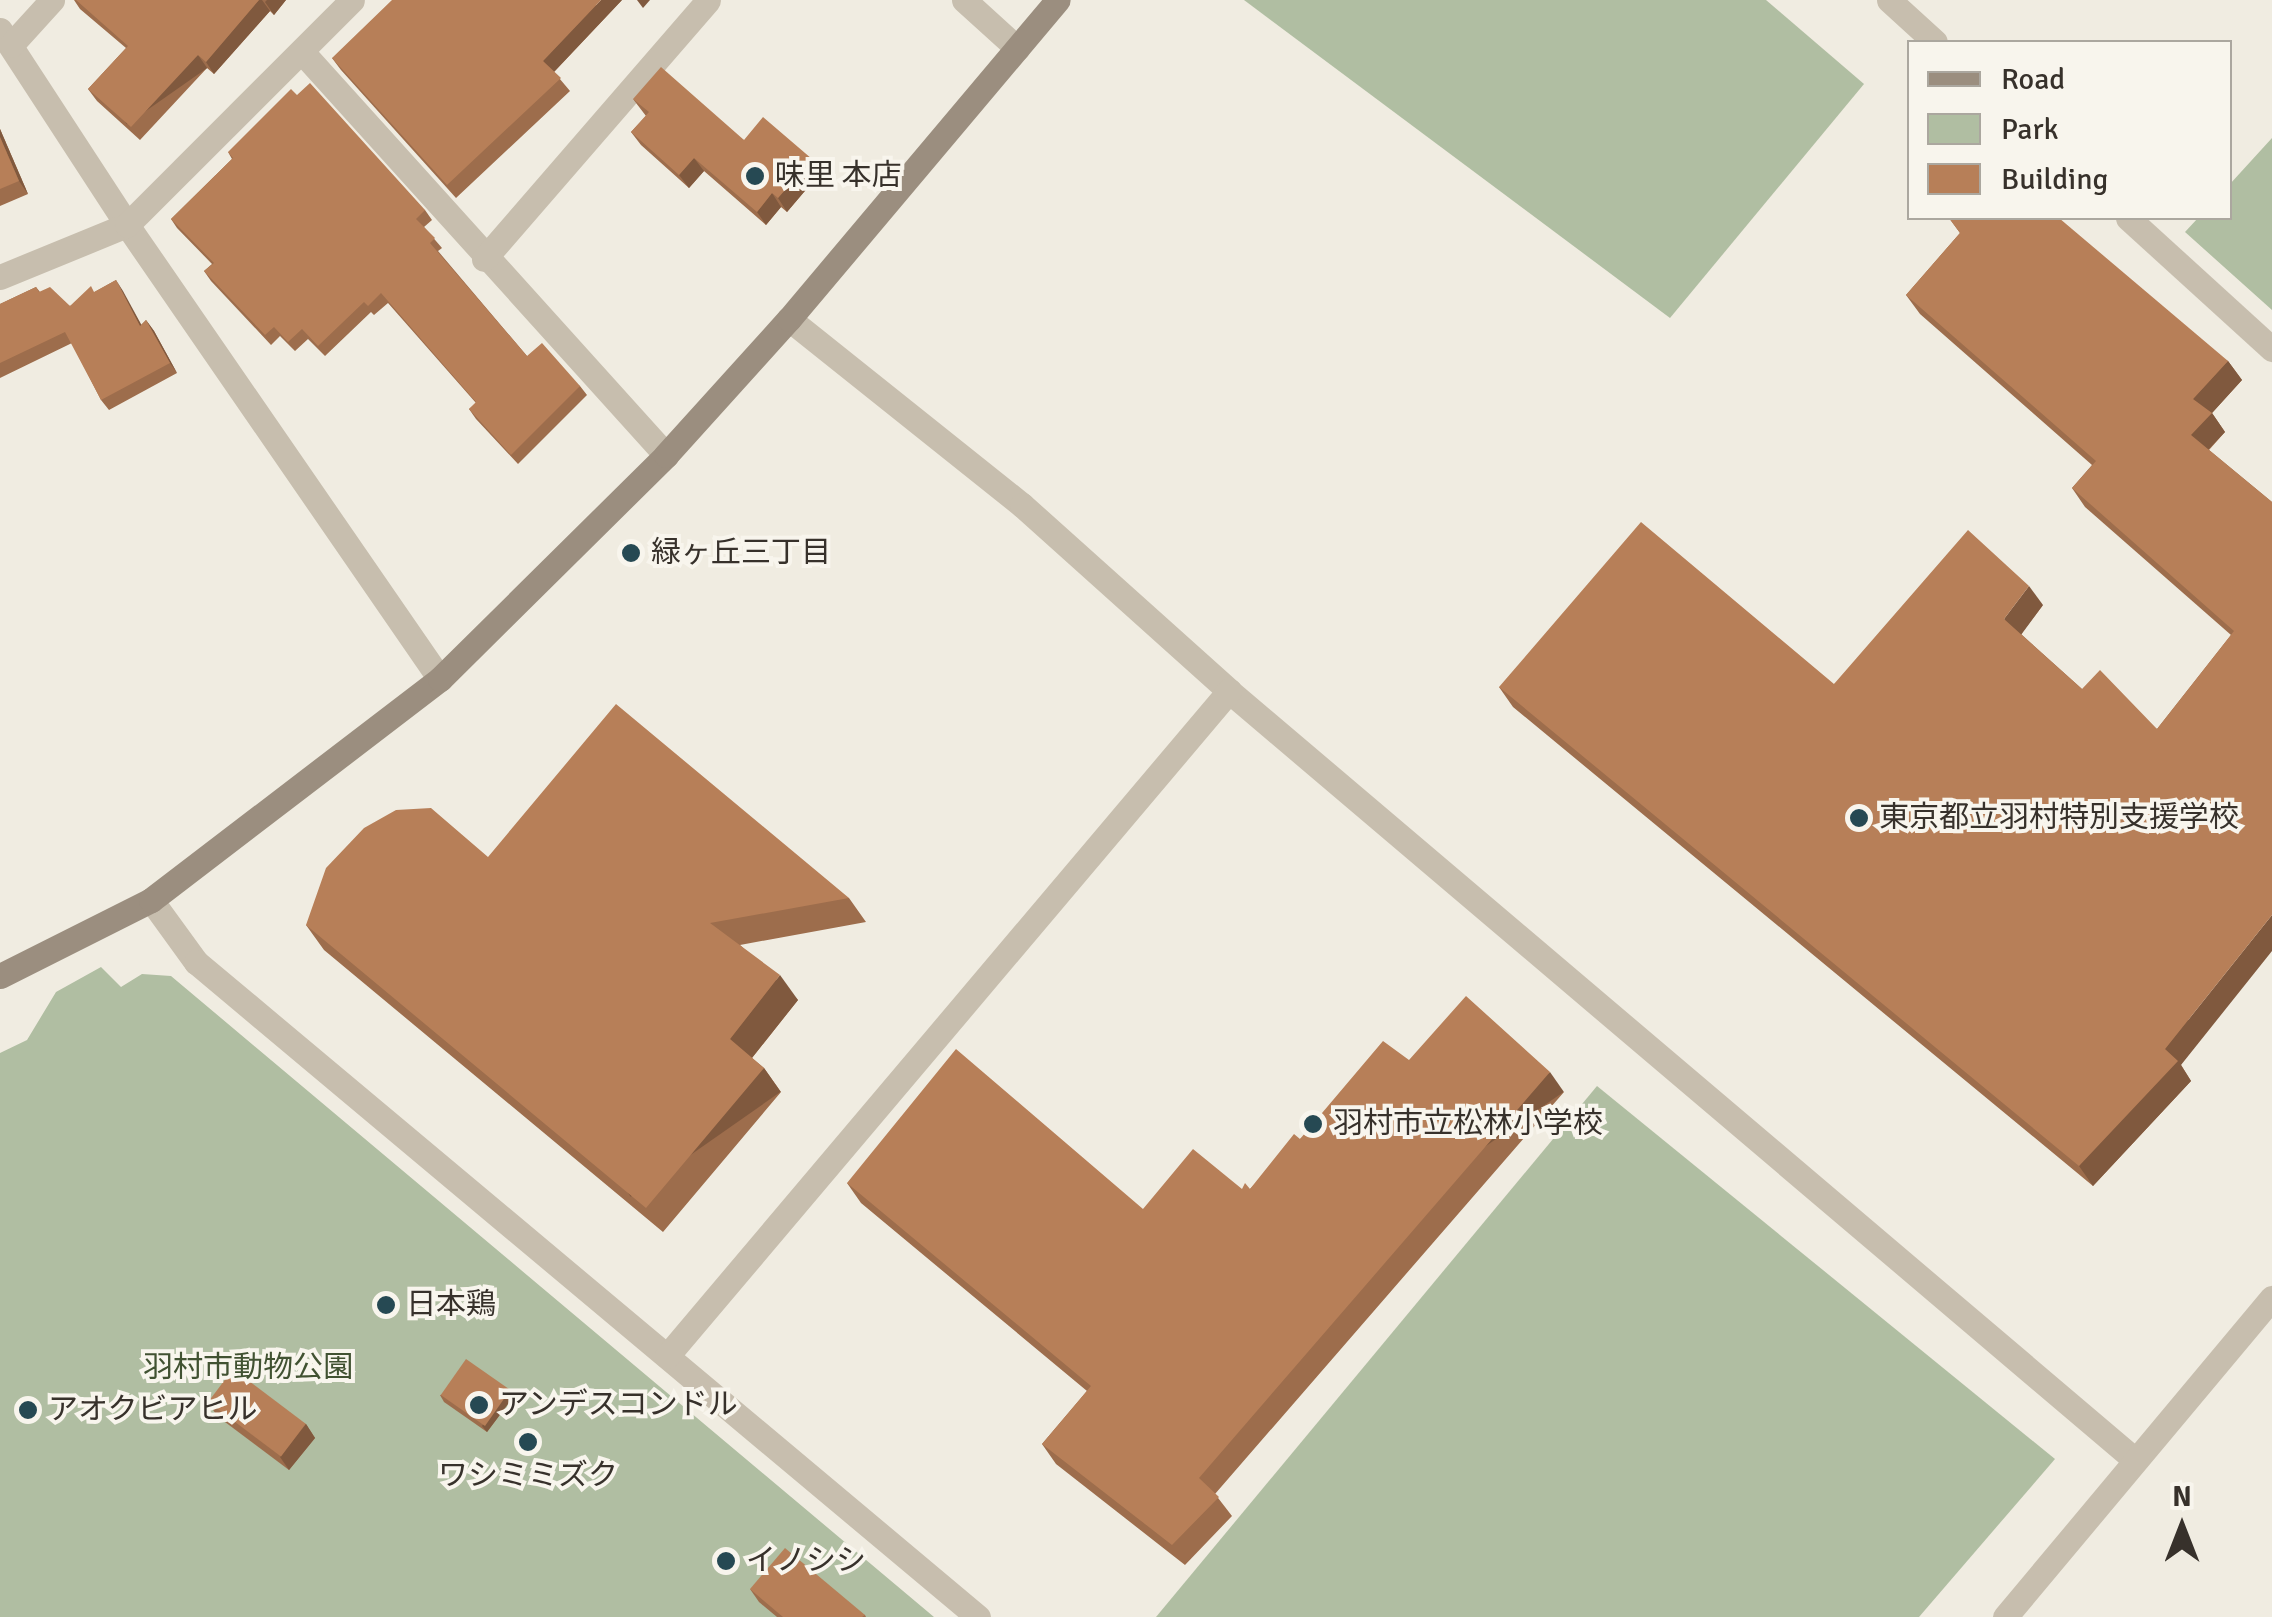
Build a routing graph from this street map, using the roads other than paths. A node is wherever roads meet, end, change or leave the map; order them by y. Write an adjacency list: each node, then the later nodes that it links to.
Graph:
1 (52, 0): 7 (street)
2 (352, 0): 10 (street)
3 (708, 0): 13 (street)
4 (964, 0): 9 (street)
5 (1058, 0): 9 (street)
6 (1889, 0): 8 (street)
7 (5, 37): 12 (street)
8 (1934, 40)
9 (1017, 48): 15 (street)
10 (303, 53): 12 (street); 13 (street)
11 (2130, 220): 16 (street)
12 (127, 225): 14 (street); 18 (street)
13 (484, 259): 17 (street)
14 (0, 277)
15 (789, 320): 17 (street); 19 (street)
16 (2272, 349)
17 (666, 455): 18 (street)
18 (440, 679): 20 (street)
19 (1229, 691): 23 (street); 24 (street)
20 (151, 900): 21 (street); 23 (street)
21 (0, 976)
22 (2272, 1298): 24 (street)
23 (667, 1356): 25 (street)
24 (2135, 1460): 26 (street)
25 (978, 1617)
26 (2005, 1617)

